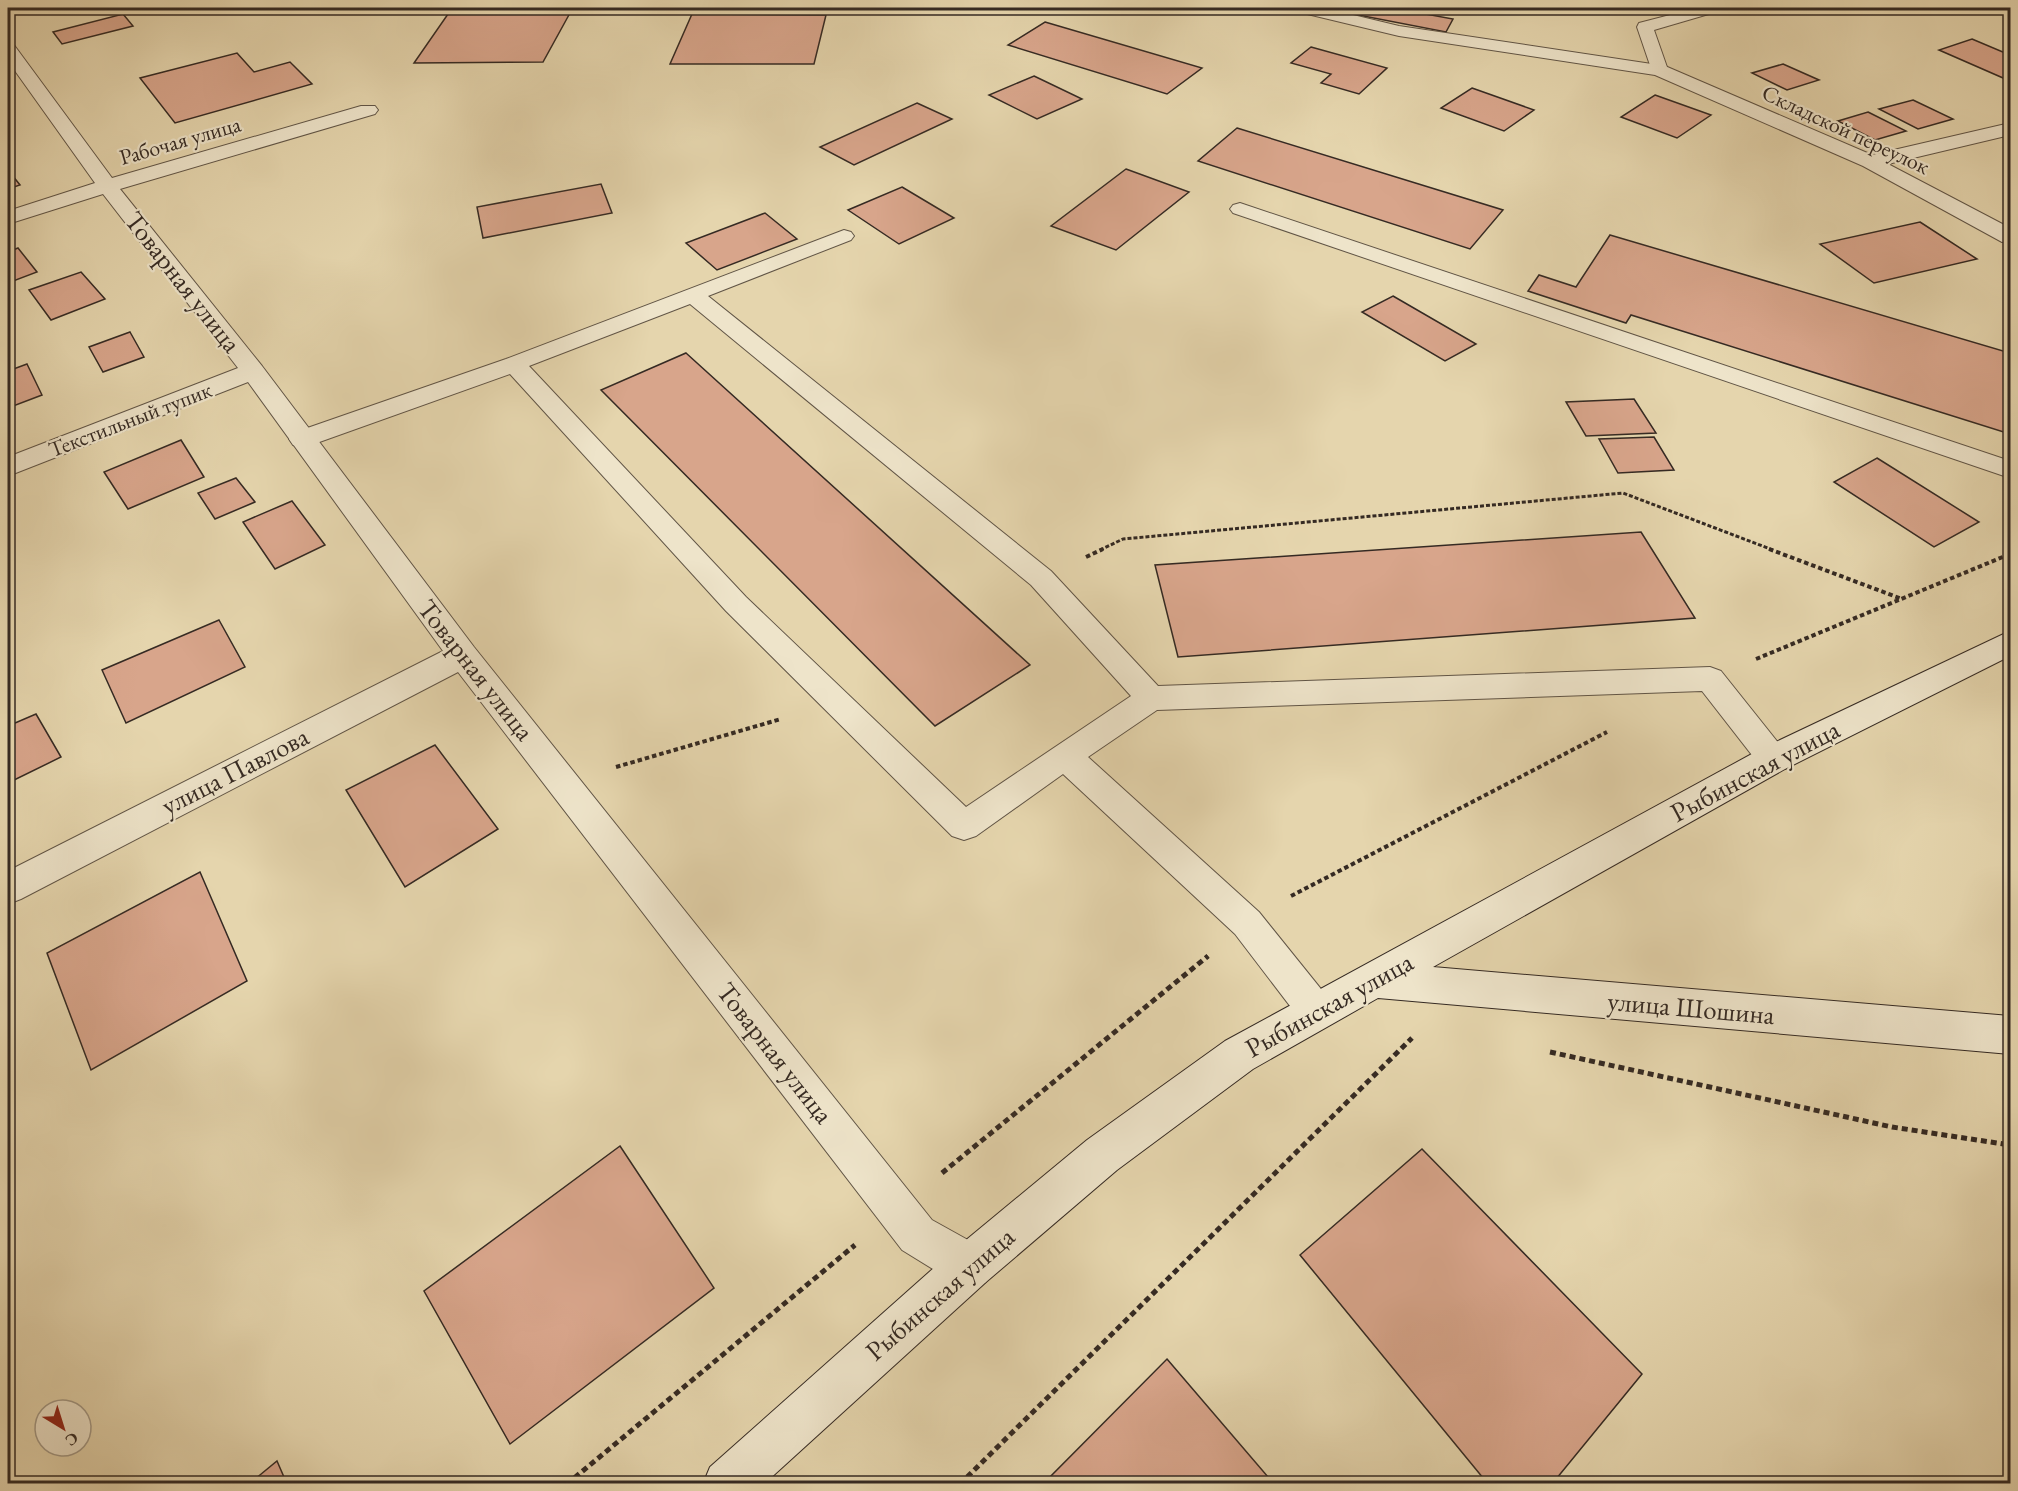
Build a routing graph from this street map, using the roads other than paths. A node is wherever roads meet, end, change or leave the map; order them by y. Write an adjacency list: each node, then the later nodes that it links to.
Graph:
1 (1305, 8): 4 (street, Складской переулок)
2 (1713, 8): 4 (lane)
3 (9, 52): 8 (street, Товарная улица)
4 (1659, 70): 7 (street, Складской переулок)
5 (368, 110): 8 (street, Рабочая улица)
6 (2010, 129): 7 (street)
7 (1870, 162): 12 (street, Складской переулок)
8 (107, 186): 10 (street, Рабочая улица); 15 (street, Товарная улица)
9 (1240, 209): 18 (lane)
10 (8, 218)
11 (844, 236): 13 (lane)
12 (2010, 237)
13 (693, 295): 14 (lane); 21 (lane)
14 (514, 364): 16 (lane); 22 (lane)
15 (253, 371): 16 (street, Товарная улица); 17 (street, Текстильный тупик)
16 (302, 439): 20 (street, Товарная улица)
17 (8, 467)
18 (2010, 470)
19 (2010, 643): 23 (street, Рыбинская улица)
20 (464, 655): 24 (street, улица Павлова); 28 (street, Товарная улица)
21 (1151, 698): 22 (lane); 23 (lane)
22 (1065, 756): 26 (lane)
23 (1773, 759): 25 (street, Рыбинская улица)
24 (8, 888)
25 (1371, 980): 26 (street, Рыбинская улица); 27 (street, улица Шошина)
26 (1316, 1011): 28 (street, Рыбинская улица)
27 (2010, 1035)
28 (970, 1266): 29 (street, Рыбинская улица)
29 (727, 1484)

